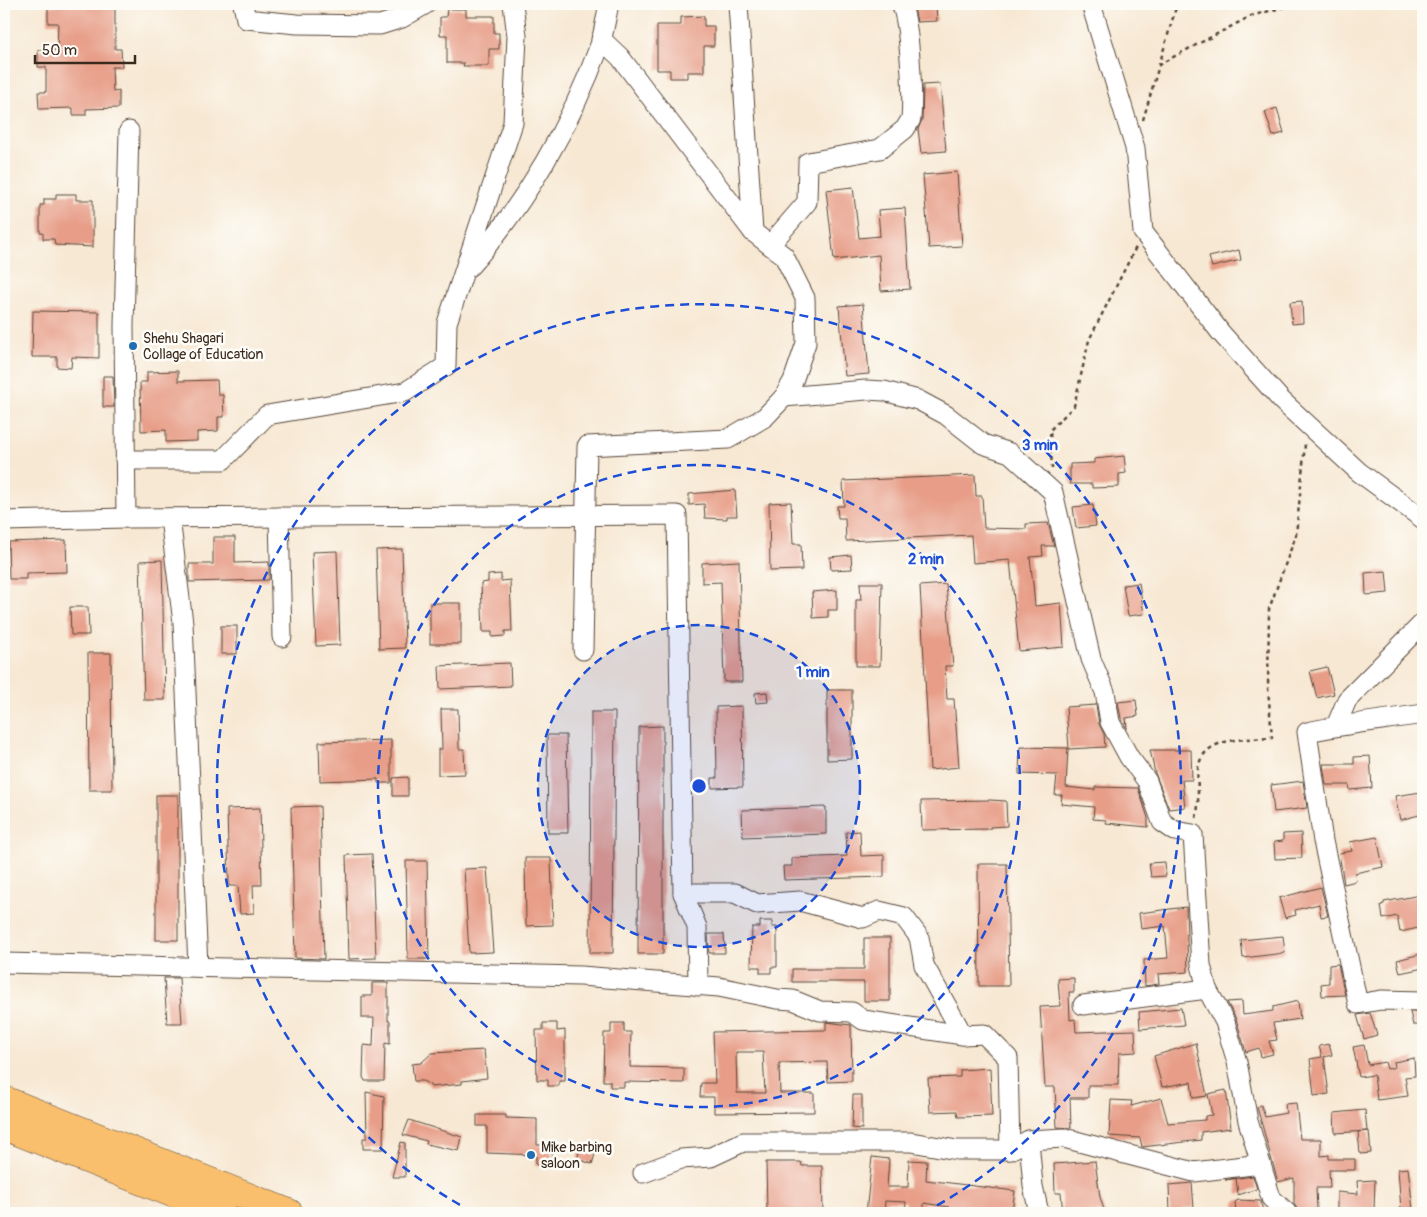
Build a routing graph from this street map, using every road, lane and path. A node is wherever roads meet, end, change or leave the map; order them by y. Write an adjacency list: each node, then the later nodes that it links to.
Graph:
1 (243, 4): 10 (street)
2 (426, 4): 10 (street)
3 (513, 4): 18 (street)
4 (608, 4): 11 (street)
5 (738, 4): 15 (street)
6 (901, 4): 17 (street)
7 (1091, 4): 16 (street)
8 (1178, 4): 12 (path)
9 (1295, 4): 12 (path)
10 (405, 11)
11 (601, 39): 15 (street); 18 (street)
12 (1158, 65): 13 (path)
13 (1143, 120)
14 (129, 131): 21 (street)
15 (753, 232): 17 (street)
16 (1143, 232): 20 (street); 22 (path)
17 (770, 245): 19 (street)
18 (464, 272): 21 (street)
19 (784, 397): 22 (street); 23 (street)
20 (1307, 424): 27 (street); 34 (path)
21 (126, 460): 25 (street)
22 (1053, 492): 34 (street)
23 (586, 516): 24 (street); 31 (street); 35 (street)
24 (279, 517): 26 (street); 30 (street)
25 (126, 518): 26 (street); 28 (street)
26 (170, 518): 37 (street)
27 (1423, 519)
28 (4, 521)
29 (1423, 623): 33 (street)
30 (282, 637)
31 (583, 650)
32 (1423, 714): 33 (street)
33 (1336, 726): 40 (street)
34 (1192, 834): 39 (street)
35 (683, 893): 38 (street); 42 (street)
36 (4, 963): 37 (street)
37 (198, 967): 38 (street)
38 (698, 986): 42 (street)
39 (1206, 989): 41 (street); 47 (street)
40 (1423, 1001)
41 (1083, 1005)
42 (963, 1035): 46 (street)
43 (4, 1100): 50 (highway)
44 (4, 1126): 49 (highway)
45 (1030, 1140): 46 (street); 47 (street); 51 (street)
46 (1010, 1150): 48 (street)
47 (1261, 1164): 52 (street)
48 (643, 1173)
49 (222, 1213)
50 (289, 1213)
51 (1040, 1213)
52 (1287, 1213)

